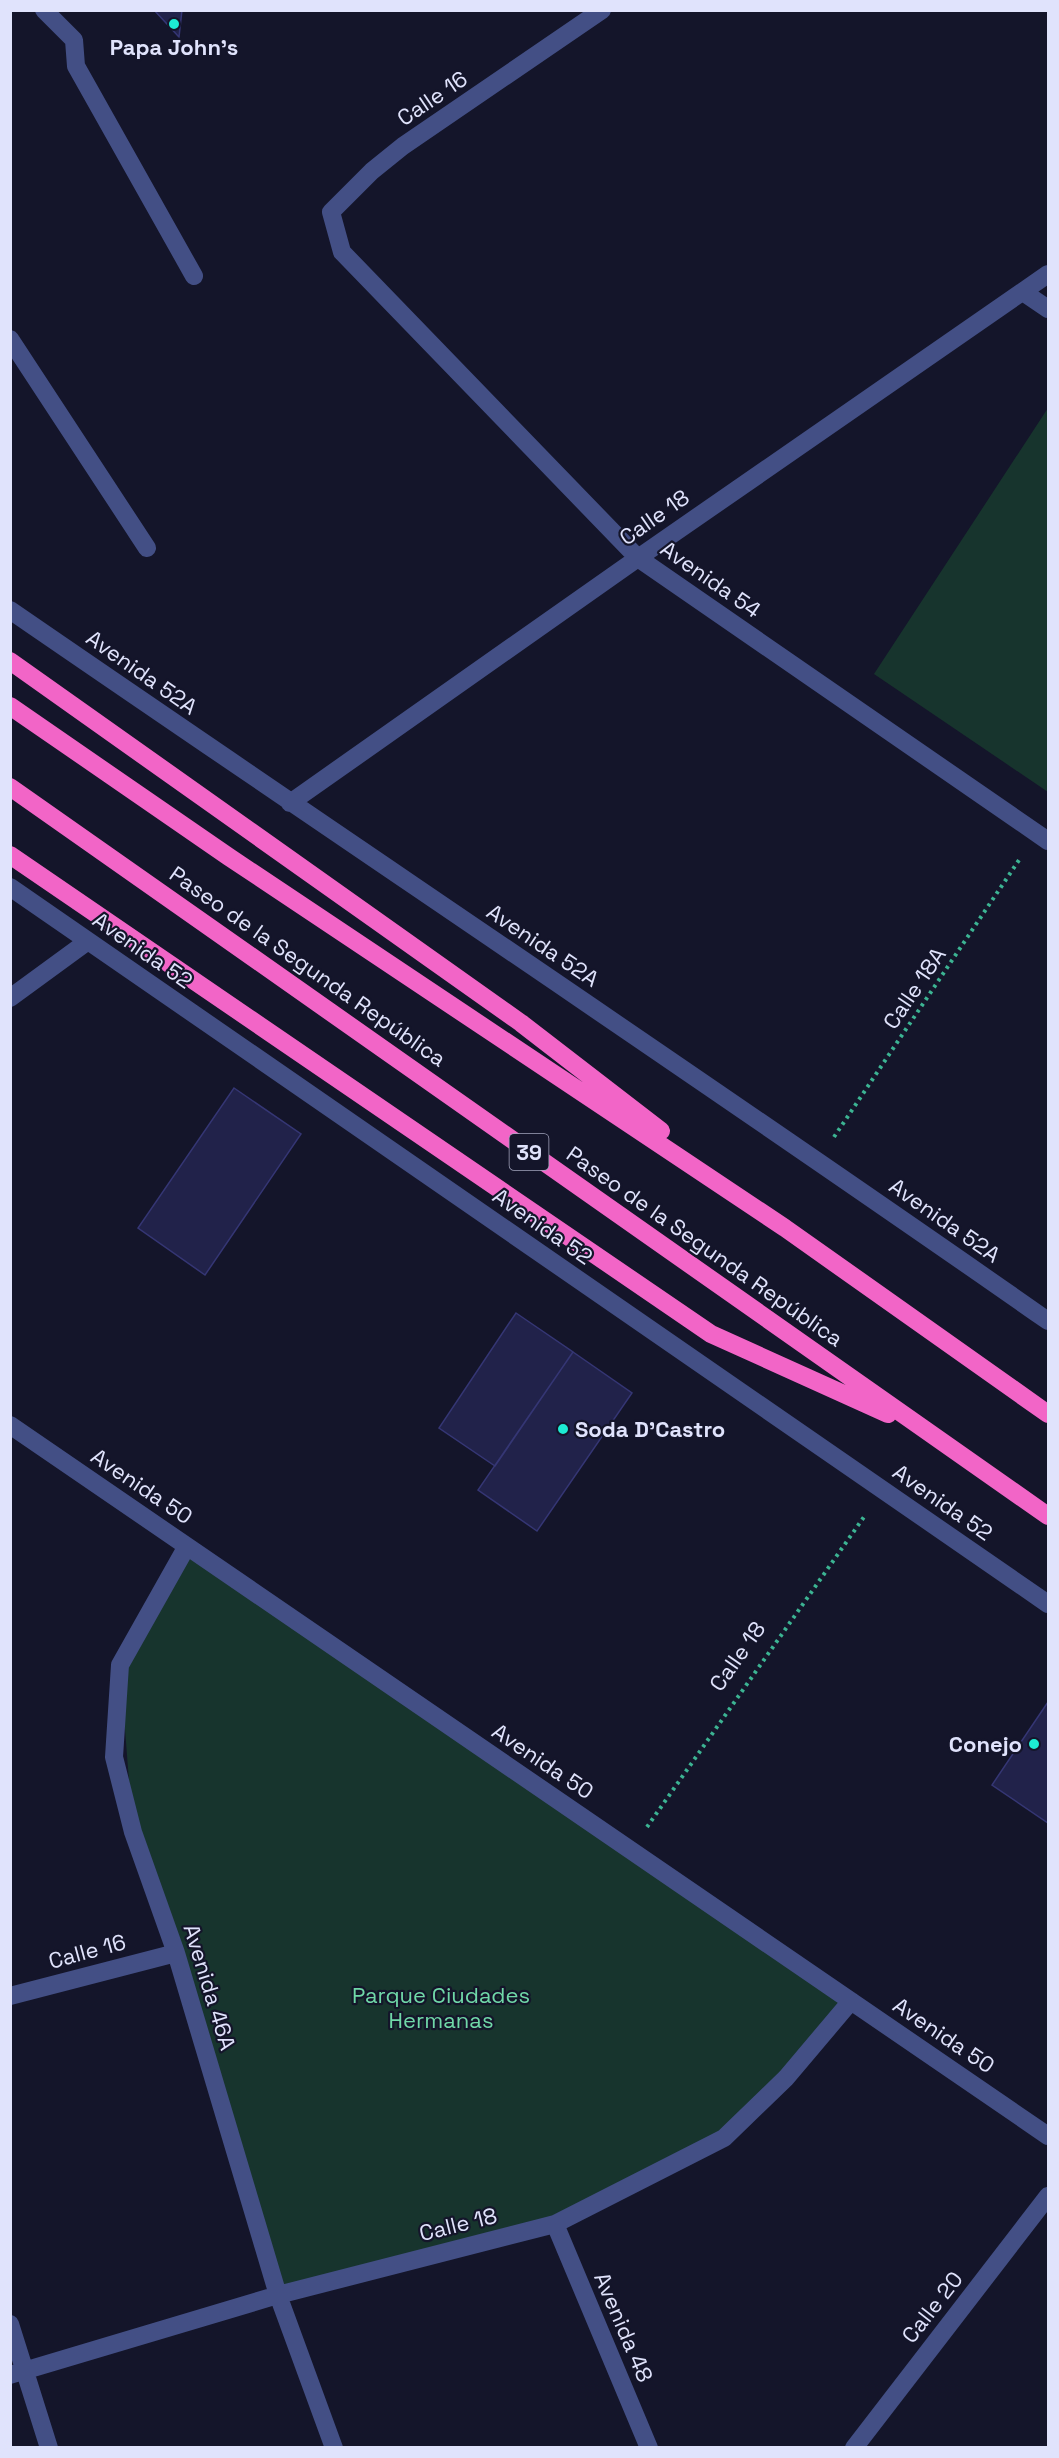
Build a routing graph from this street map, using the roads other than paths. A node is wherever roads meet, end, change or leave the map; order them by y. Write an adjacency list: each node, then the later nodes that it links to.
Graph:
1 (44, 10): 5 (street)
2 (602, 10): 3 (street, Calle 16)
3 (342, 252): 10 (street, Avenida 54)
4 (1048, 274): 6 (street, Calle 18)
5 (194, 276)
6 (1023, 292): 7 (street); 10 (street, Calle 18)
7 (1048, 309)
8 (10, 339): 9 (street)
9 (147, 548)
10 (638, 558): 15 (street, Calle 18); 16 (street, Avenida 54)
11 (10, 610): 15 (street, Avenida 52A)
12 (10, 661): 21 (highway)
13 (10, 706): 21 (highway, Paseo de la Segunda República)
14 (10, 787): 25 (highway, Paseo de la Segunda República / 39)
15 (290, 803): 22 (street, Avenida 52A)
16 (1043, 837)
17 (10, 855): 25 (highway)
18 (10, 886): 19 (street, Avenida 52)
19 (88, 941): 20 (street); 28 (street, Avenida 52)
20 (10, 998)
21 (786, 1228): 23 (highway, Paseo de la Segunda República)
22 (1048, 1321)
23 (1048, 1414)
24 (10, 1425): 27 (street, Avenida 50)
25 (928, 1432): 26 (highway, Paseo de la Segunda República / 39)
26 (1048, 1516)
27 (187, 1546): 29 (street, Avenida 46A); 31 (street, Avenida 50)
28 (1048, 1604)
29 (176, 1953): 30 (street, Calle 16); 35 (street, Avenida 46A)
30 (10, 1996)
31 (851, 2001): 32 (street, Avenida 50); 34 (street, Calle 18)
32 (1048, 2136)
33 (1048, 2196): 41 (street, Calle 20)
34 (555, 2224): 35 (street, Calle 18); 40 (street, Avenida 48)
35 (278, 2295): 37 (street, Calle 18); 39 (street, Avenida 46A)
36 (10, 2324): 37 (street)
37 (17, 2372): 38 (street)
38 (49, 2448)
39 (334, 2448)
40 (649, 2448)
41 (854, 2448)

